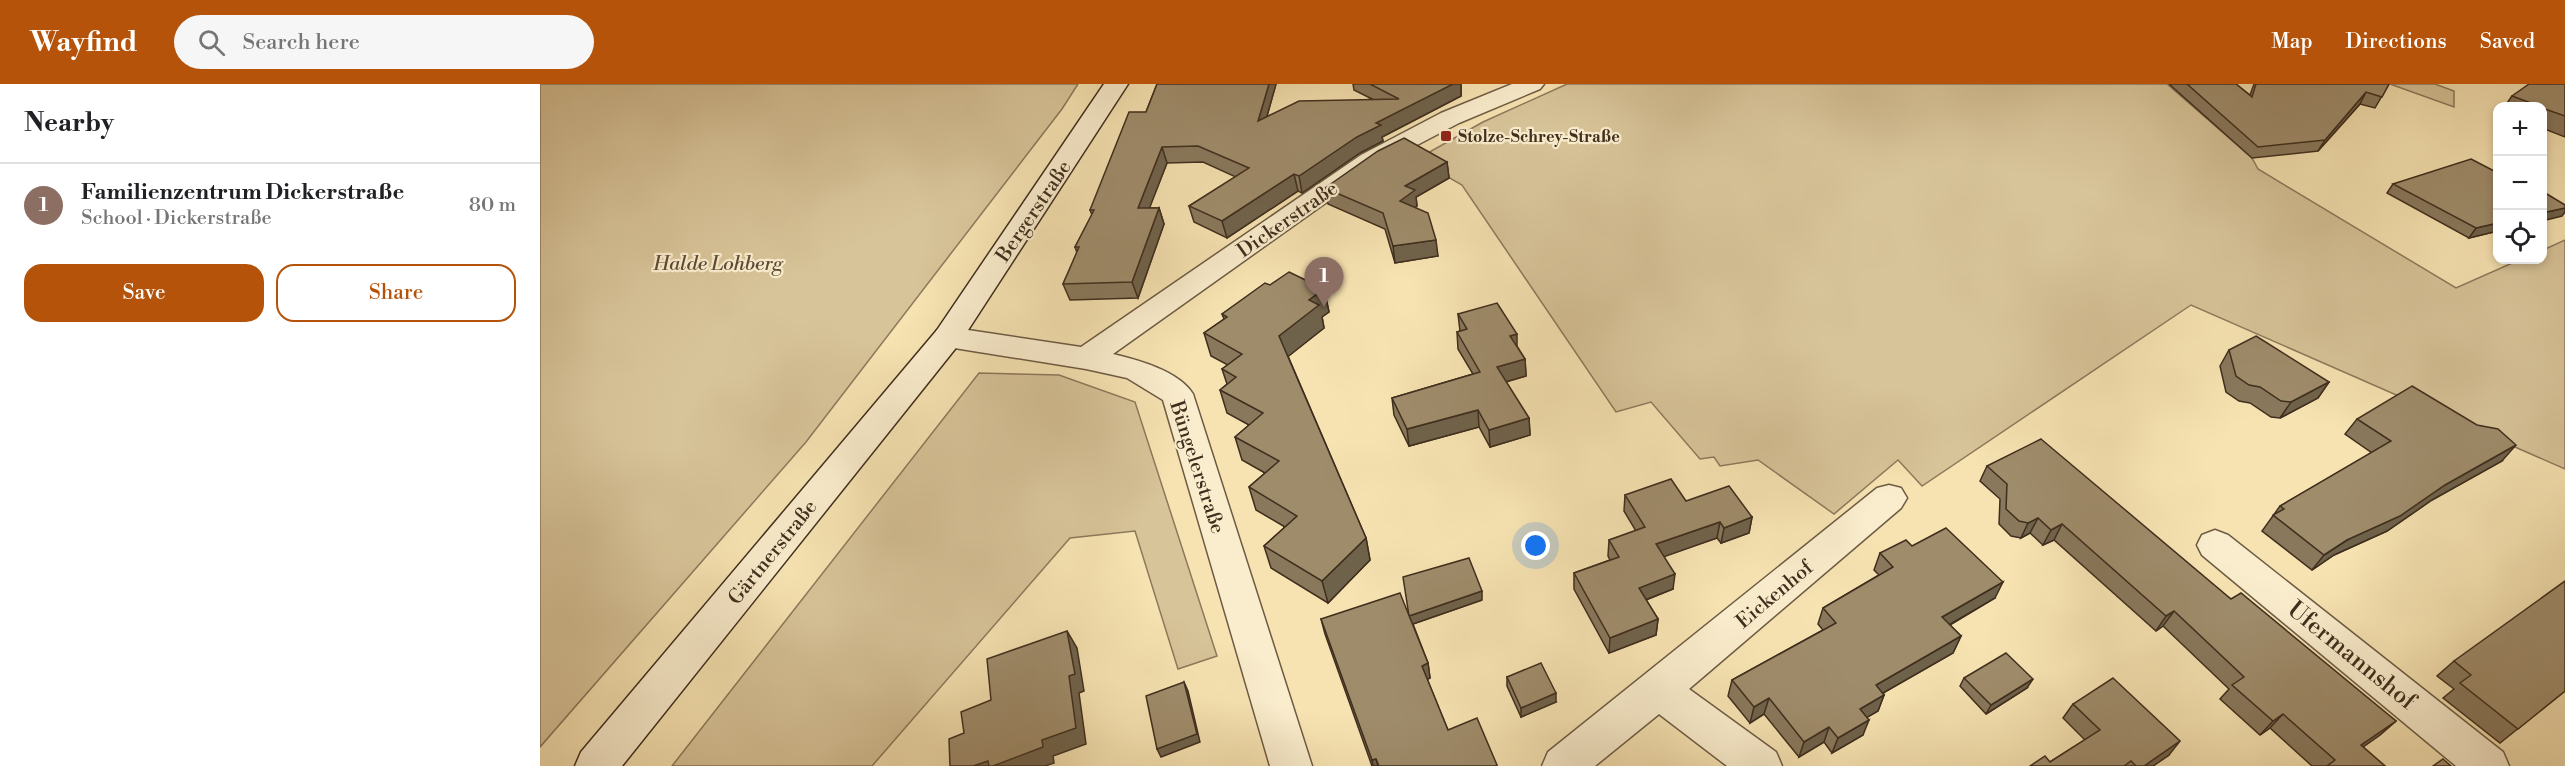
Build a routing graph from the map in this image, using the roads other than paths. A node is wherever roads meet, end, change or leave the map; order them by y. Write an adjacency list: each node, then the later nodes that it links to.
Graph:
1 (1116, 84): 3 (street, Bergerstraße)
2 (1532, 84): 4 (street, Dickerstraße)
3 (948, 337): 4 (street, Büngelerstraße); 8 (street, Gärtnerstraße)
4 (1086, 358): 9 (street, Büngelerstraße)
5 (1889, 498): 7 (street, Eickenhof)
6 (2215, 545): 12 (street, Ufermannshof)
7 (1658, 690): 10 (street, Eickenhof); 11 (street)
8 (596, 766)
9 (1291, 766)
10 (1563, 766)
11 (1761, 766)
12 (2488, 766)

